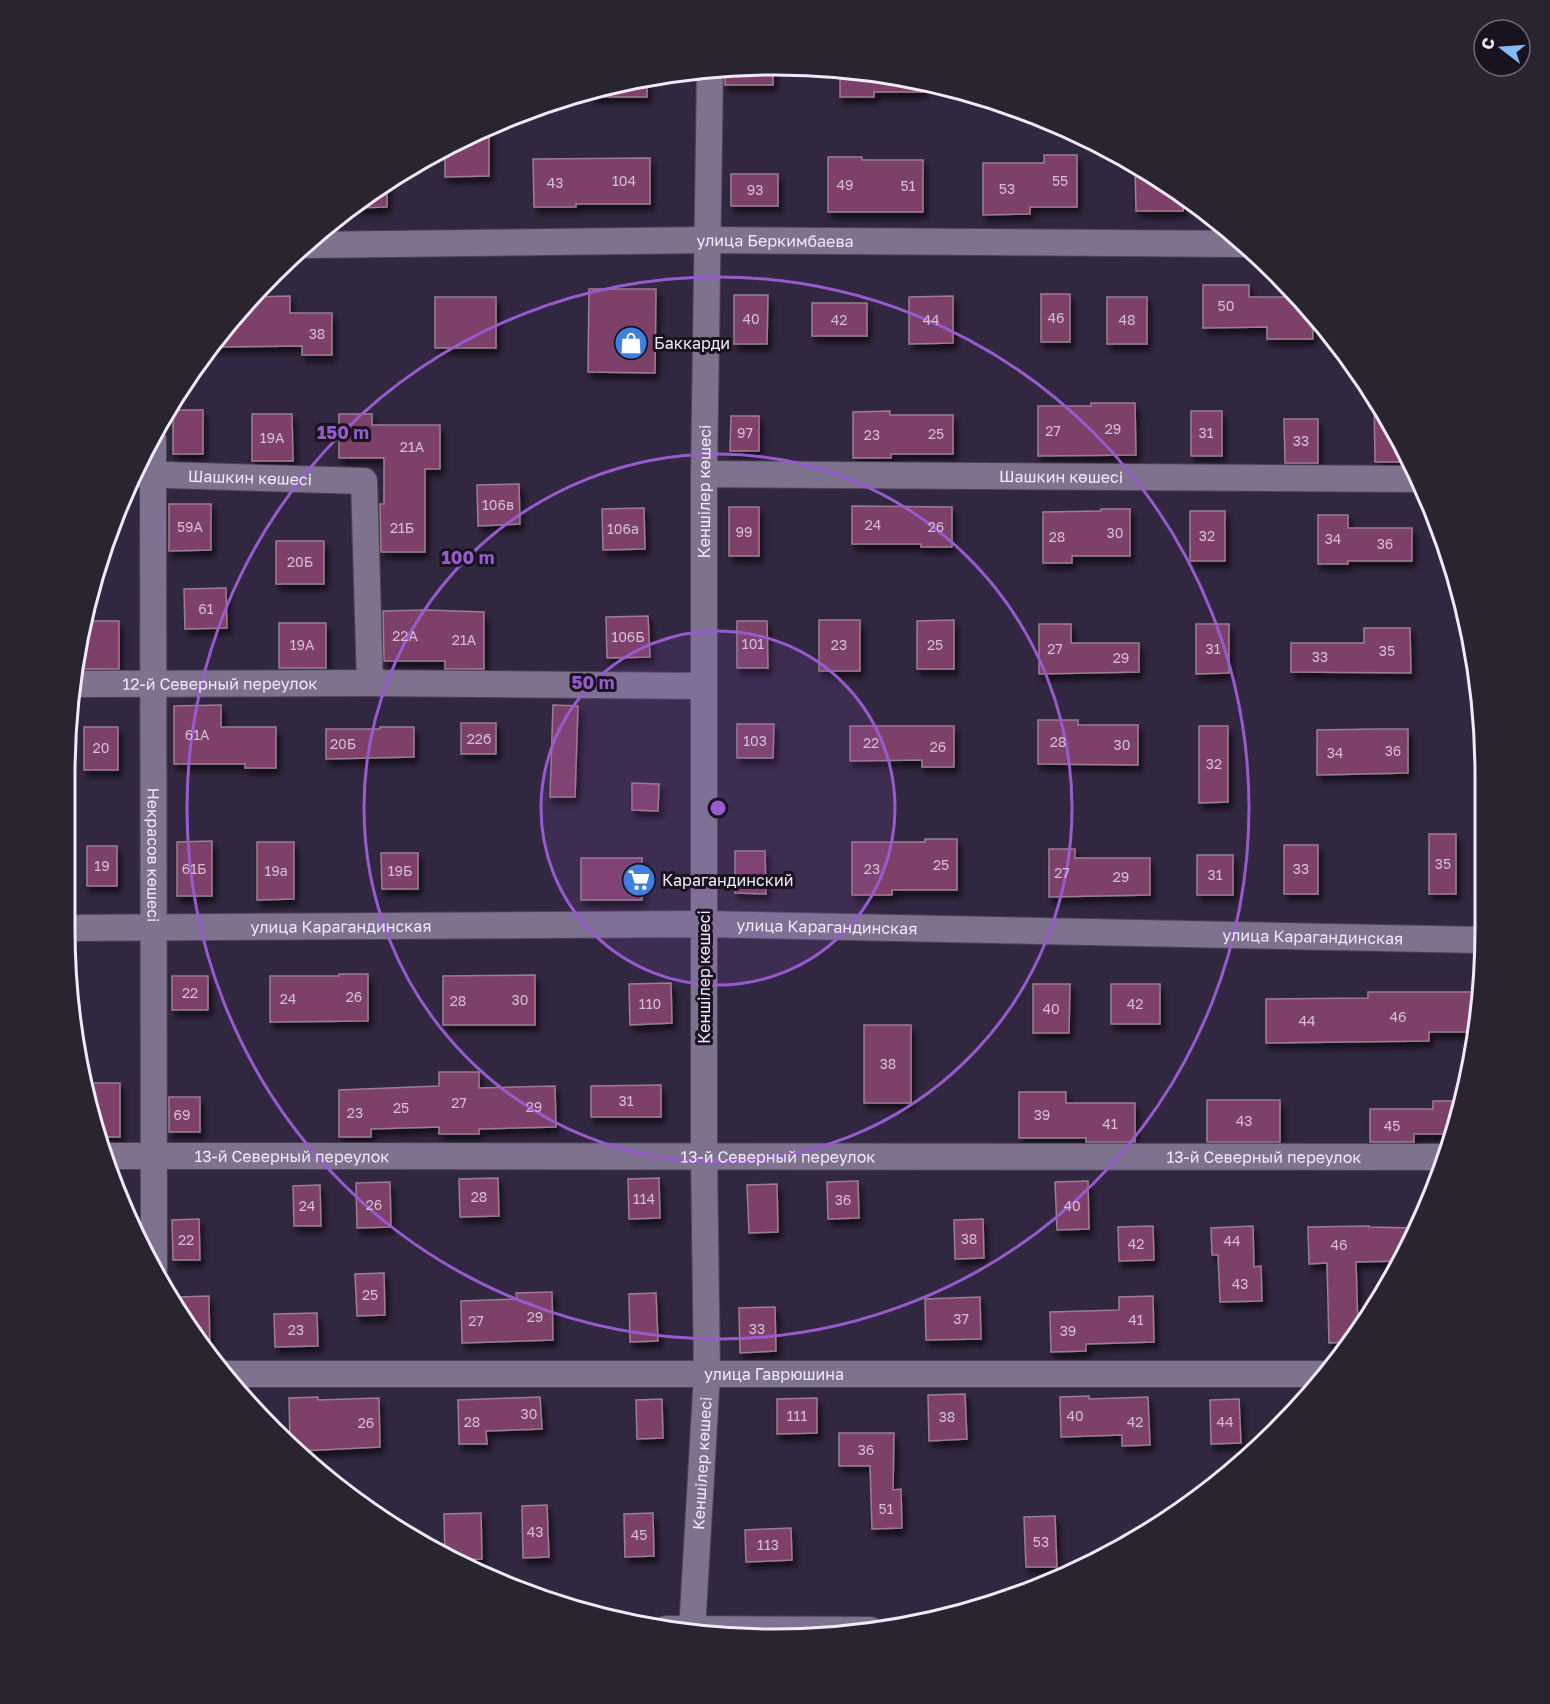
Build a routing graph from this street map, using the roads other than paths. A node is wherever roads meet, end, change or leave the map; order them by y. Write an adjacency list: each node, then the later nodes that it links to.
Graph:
1 (710, 78): 2 (street, Кеншілер көшесі)
2 (707, 240): 3 (street, улица Беркимбаева); 4 (street, улица Беркимбаева); 6 (street, Кеншілер көшесі)
3 (1231, 244)
4 (318, 245)
5 (143, 474): 8 (street, Некрасов көшесі); 9 (street, Шашкин көшесі)
6 (704, 474): 7 (street, Шашкин көшесі); 11 (street, Кеншілер көшесі)
7 (1409, 479)
8 (153, 683): 9 (street, 12-й Северный переулок); 10 (street, 12-й Северный переулок); 14 (street, Некрасов көшесі)
9 (370, 683): 11 (street, 12-й Северный переулок)
10 (81, 684)
11 (704, 686): 12 (street, Кеншілер көшесі)
12 (704, 924): 14 (street, улица Карагандинская); 15 (street, улица Карагандинская); 18 (street, Кеншілер көшесі)
13 (75, 928): 14 (street, улица Карагандинская)
14 (154, 928): 17 (street, Некрасов көшесі)
15 (1475, 940)
16 (113, 1156): 17 (street, 13-й Северный переулок)
17 (154, 1156): 18 (street, 13-й Северный переулок); 20 (street, Некрасов көшесі)
18 (704, 1156): 19 (street, 13-й Северный переулок); 22 (street, Кеншілер көшесі)
19 (1437, 1157)
20 (154, 1252)
21 (235, 1374): 22 (street, улица Гаврюшина)
22 (707, 1374): 23 (street, улица Гаврюшина); 24 (street, Кеншілер көшесі)
23 (1315, 1374)
24 (692, 1624)

